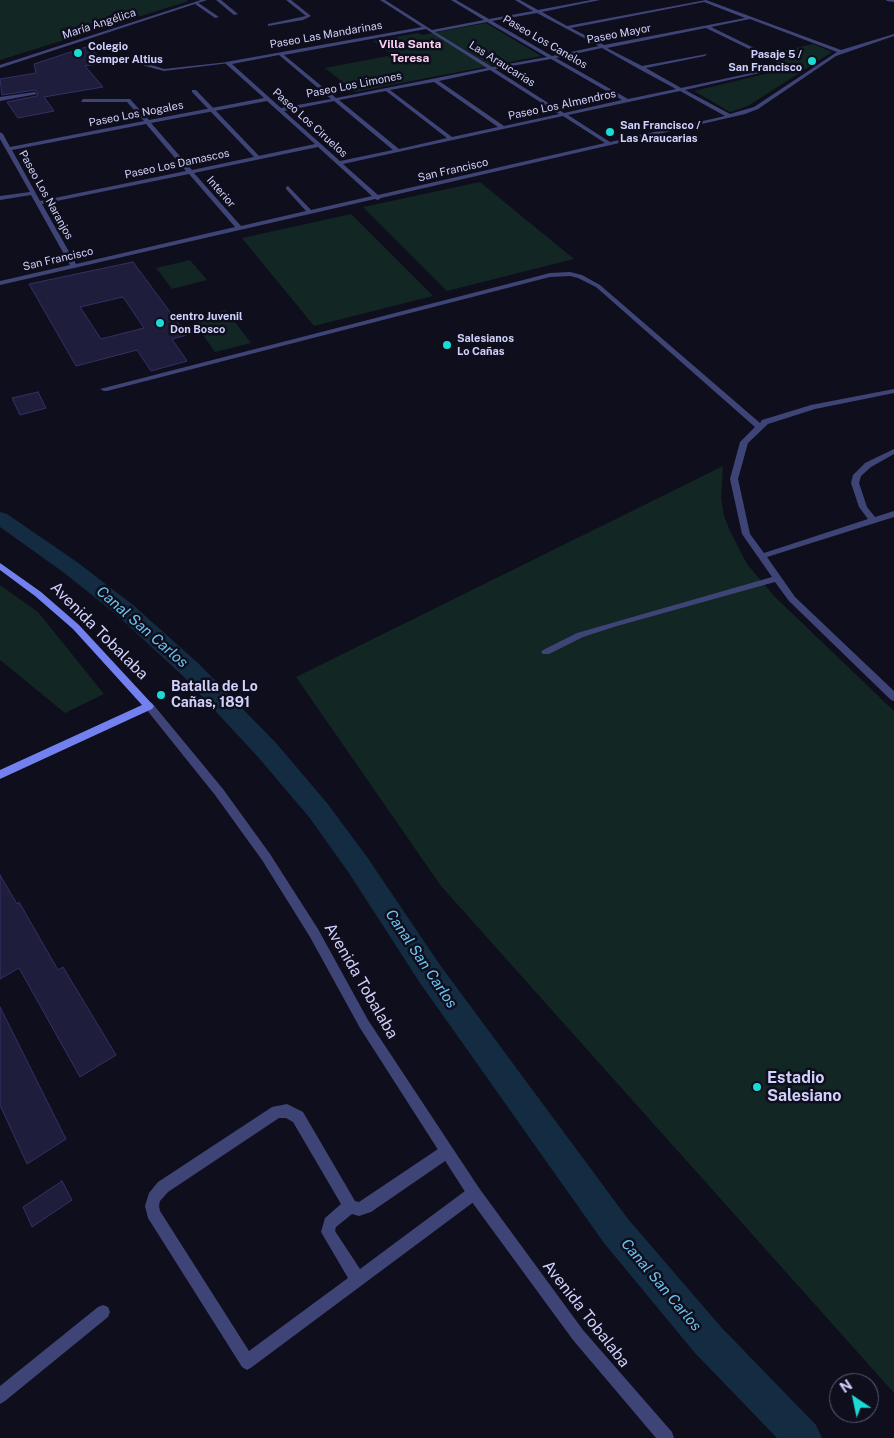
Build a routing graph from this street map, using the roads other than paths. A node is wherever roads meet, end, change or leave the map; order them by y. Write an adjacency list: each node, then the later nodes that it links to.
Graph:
1 (205, 0): 12 (street, María Angélica)
2 (218, 0): 14 (street)
3 (288, 0): 18 (street)
4 (382, 0): 21 (street, Las Araucarias)
5 (453, 0): 17 (street, Paseo Los Canelos)
6 (517, 0): 13 (street)
7 (598, 0): 10 (street, Paseo Las Mandarinas)
8 (703, 0): 16 (street); 20 (street)
9 (888, 0): 11 (street)
10 (589, 1): 13 (street, Paseo Las Mandarinas)
11 (894, 2)
12 (196, 3): 15 (street); 30 (street, María Angélica)
13 (538, 11): 17 (street, Paseo Las Mandarinas); 20 (street)
14 (236, 14)
15 (216, 17)
16 (751, 18): 19 (street, Paseo Mayor); 24 (street)
17 (488, 20): 21 (street, Paseo Las Mandarinas); 27 (street, Paseo Los Canelos)
18 (270, 25)
19 (707, 27): 23 (street, Paseo Mayor); 35 (street, Paseo Los Almendros)
20 (567, 28): 23 (street)
21 (429, 29): 25 (street, Paseo Las Mandarinas); 32 (street, Las Araucarias)
22 (894, 35): 24 (street, San Francisco)
23 (603, 47): 27 (street, Paseo Mayor); 31 (street)
24 (841, 52): 46 (street, San Francisco)
25 (280, 54): 29 (street, Paseo Las Mandarinas); 40 (street)
26 (705, 55): 31 (street)
27 (551, 57): 32 (street, Paseo Mayor); 42 (street, Paseo Los Canelos)
28 (138, 58): 29 (street, Paseo Las Mandarinas)
29 (228, 63): 39 (street, Paseo Los Ciruelos)
30 (0, 67)
31 (641, 68): 35 (street)
32 (491, 69): 33 (street, Paseo Los Limones); 45 (street, Las Araucarias)
33 (435, 80): 34 (street, Paseo Los Limones); 48 (street)
34 (386, 89): 40 (street, Paseo Los Limones); 50 (street)
35 (681, 90): 42 (street, Paseo Los Almendros); 46 (street)
36 (194, 91): 43 (street)
37 (36, 93): 38 (street)
38 (0, 99)
39 (268, 99): 43 (street, Paseo Los Nogales); 44 (street, Paseo Los Ciruelos)
40 (335, 99): 44 (street, Paseo Los Limones); 54 (street)
41 (84, 101): 47 (street, Interior)
42 (627, 101): 45 (street, Paseo Los Almendros)
43 (212, 110): 47 (street, Paseo Los Nogales); 55 (street)
44 (281, 110): 52 (street, Paseo Los Ciruelos)
45 (564, 115): 48 (street, Paseo Los Almendros); 51 (street, Las Araucarias)
46 (729, 116): 51 (street, San Francisco)
47 (147, 122): 53 (street, Paseo Los Nogales); 57 (street, Interior)
48 (503, 128): 50 (street, Paseo Los Almendros)
49 (0, 134): 53 (street, Paseo Los Naranjos)
50 (451, 139): 54 (street, Paseo Los Almendros)
51 (610, 144): 61 (street, San Francisco)
52 (319, 145): 55 (street, Paseo Los Damascos); 56 (street, Paseo Los Ciruelos)
53 (8, 149): 59 (street, Paseo Los Naranjos)
54 (397, 150): 56 (street, Paseo Los Almendros)
55 (258, 158): 57 (street, Paseo Los Damascos)
56 (339, 163): 61 (street, Paseo Los Ciruelos)
57 (190, 172): 62 (street, Paseo Los Damascos); 64 (street, Interior)
58 (288, 188): 63 (street)
59 (33, 192): 60 (street); 62 (street, Paseo Los Naranjos)
60 (0, 198)
61 (378, 198): 63 (street, San Francisco)
62 (39, 203): 65 (street, Paseo Los Naranjos)
63 (311, 213): 64 (street, San Francisco)
64 (240, 229): 65 (street, San Francisco)
65 (74, 266): 66 (street, San Francisco)
66 (0, 283)
67 (104, 389): 69 (street)
68 (894, 391): 69 (street)
69 (760, 427): 73 (street)
70 (894, 452): 72 (street)
71 (894, 514): 72 (street)
72 (873, 520): 73 (street)
73 (762, 556): 75 (street)
74 (0, 566): 78 (main road, Avenida Tobalaba)
75 (777, 578): 76 (street); 77 (street)
76 (546, 652)
77 (894, 697)
78 (149, 706): 79 (main road); 80 (street, Avenida Tobalaba)
79 (0, 775)
80 (446, 1152): 81 (street, Avenida Tobalaba); 82 (street)
81 (474, 1194): 83 (street); 86 (street, Avenida Tobalaba)
82 (350, 1206): 83 (street); 83 (street)
83 (358, 1280)
84 (103, 1312): 85 (street)
85 (0, 1396)
86 (666, 1438)

